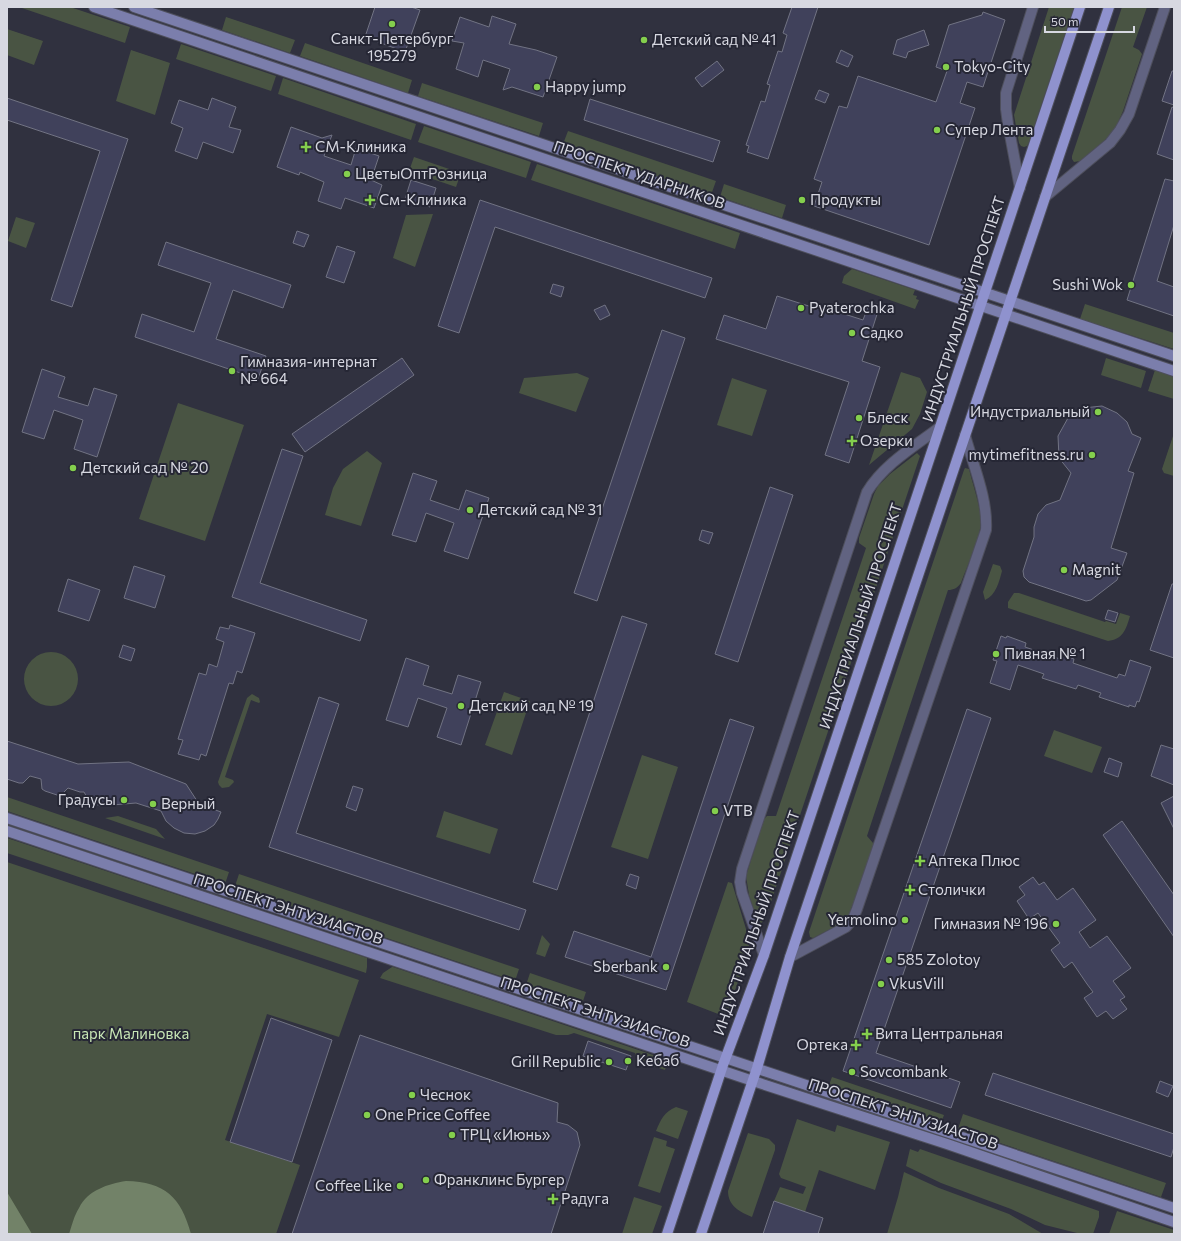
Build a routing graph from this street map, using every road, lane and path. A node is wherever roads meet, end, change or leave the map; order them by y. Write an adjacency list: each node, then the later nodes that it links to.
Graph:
1 (94, 7): 8 (street, ПРОСПЕКТ УДАРНИКОВ)
2 (134, 7): 7 (street, ПРОСПЕКТ УДАРНИКОВ)
3 (1033, 7): 9 (street)
4 (1080, 7): 9 (main road, ИНДУСТРИАЛЬНЫЙ ПРОСПЕКТ)
5 (1109, 7): 10 (main road)
6 (1165, 7): 10 (street)
7 (286, 58): 8 (street); 11 (street, ПРОСПЕКТ УДАРНИКОВ)
8 (282, 70): 13 (street, ПРОСПЕКТ УДАРНИКОВ)
9 (1020, 188): 11 (main road, ИНДУСТРИАЛЬНЫЙ ПРОСПЕКТ)
10 (1045, 197): 12 (main road)
11 (985, 292): 12 (street, ПРОСПЕКТ УДАРНИКОВ); 13 (main road, ИНДУСТРИАЛЬНЫЙ ПРОСПЕКТ)
12 (1010, 301): 14 (main road); 15 (street, ПРОСПЕКТ УДАРНИКОВ)
13 (981, 306): 14 (street, ПРОСПЕКТ УДАРНИКОВ); 17 (main road, ИНДУСТРИАЛЬНЫЙ ПРОСПЕКТ)
14 (1006, 314): 16 (street, ПРОСПЕКТ УДАРНИКОВ); 18 (main road)
15 (1174, 356)
16 (1174, 371)
17 (940, 427): 21 (main road, ИНДУСТРИАЛЬНЫЙ ПРОСПЕКТ); 21 (street)
18 (965, 435): 22 (main road); 22 (street)
19 (7, 818): 23 (street, ПРОСПЕКТ ЭНТУЗИАСТОВ)
20 (7, 831): 25 (street, ПРОСПЕКТ ЭНТУЗИАСТОВ)
21 (764, 955): 23 (main road, ИНДУСТРИАЛЬНЫЙ ПРОСПЕКТ)
22 (790, 957): 24 (main road)
23 (726, 1058): 24 (street, ПРОСПЕКТ ЭНТУЗИАСТОВ); 25 (main road, ИНДУСТРИАЛЬНЫЙ ПРОСПЕКТ)
24 (757, 1068): 26 (main road); 27 (street, ПРОСПЕКТ ЭНТУЗИАСТОВ)
25 (722, 1070): 26 (street, ПРОСПЕКТ ЭНТУЗИАСТОВ); 29 (main road, ИНДУСТРИАЛЬНЫЙ ПРОСПЕКТ)
26 (753, 1081): 28 (street, ПРОСПЕКТ ЭНТУЗИАСТОВ); 30 (main road)
27 (1174, 1208)
28 (1174, 1222)
29 (667, 1234)
30 (701, 1234)

